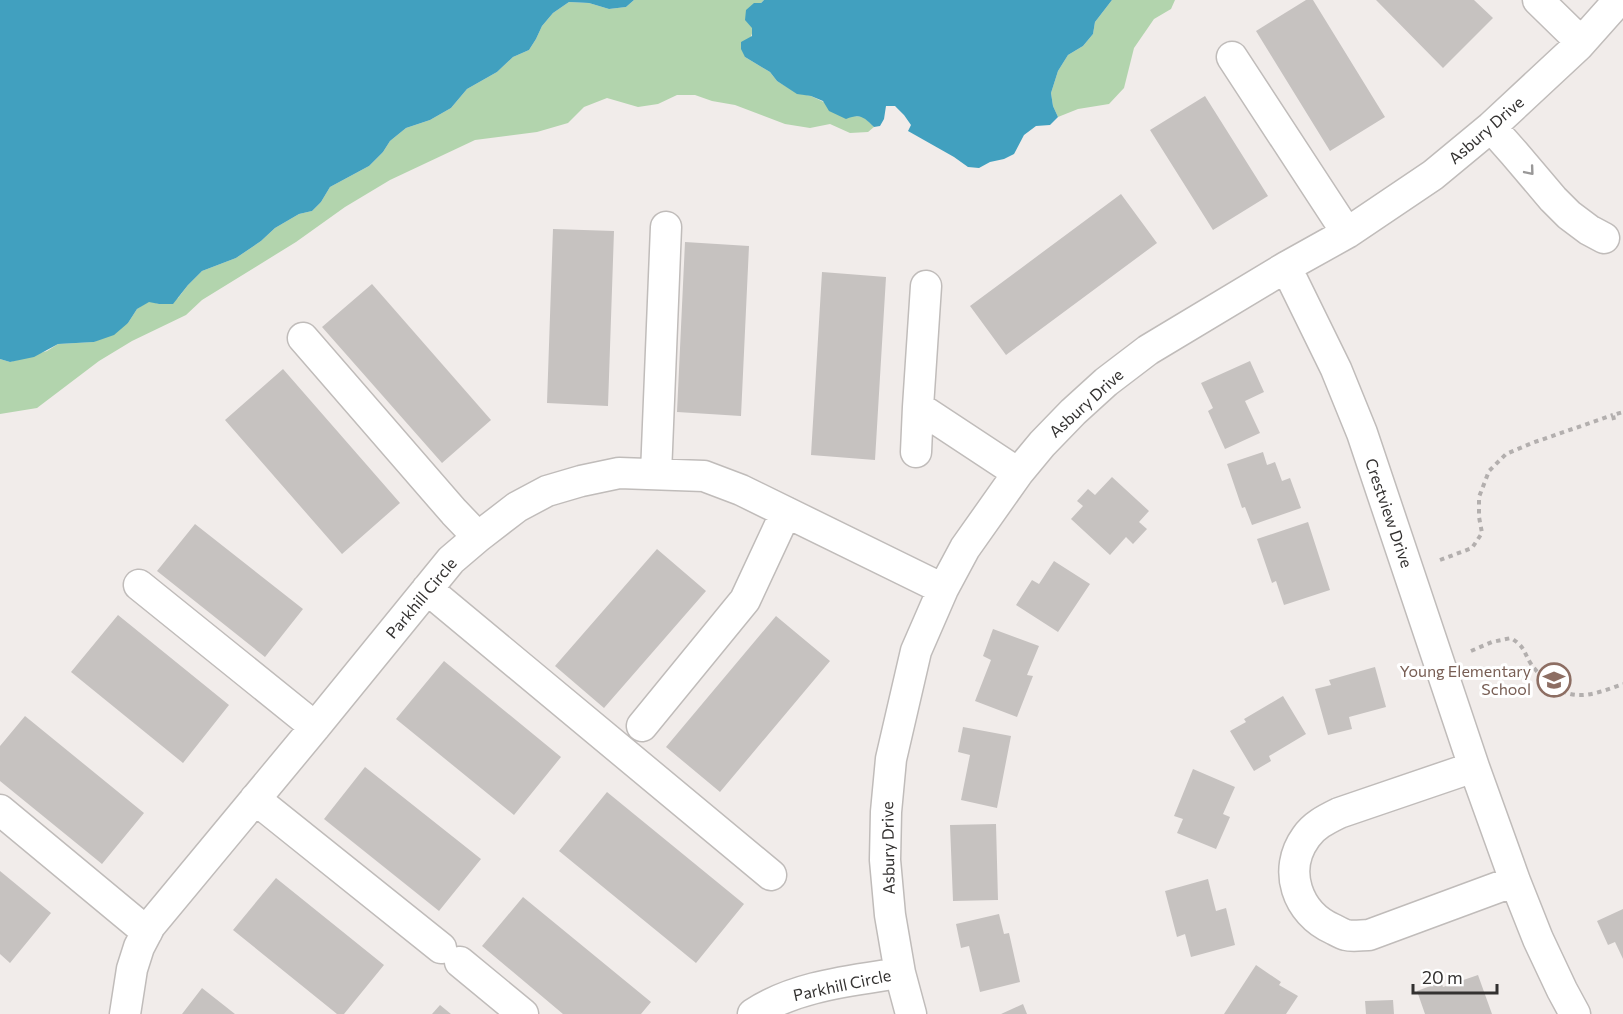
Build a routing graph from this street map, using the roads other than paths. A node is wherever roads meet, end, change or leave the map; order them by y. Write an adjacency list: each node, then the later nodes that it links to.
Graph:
1 (1538, 0): 3 (street)
2 (1620, 0): 3 (street, Asbury Drive)
3 (1581, 42): 5 (street, Asbury Drive)
4 (1233, 57): 7 (street)
5 (1491, 127): 7 (street, Asbury Drive); 8 (street, one-way to 8)
6 (666, 227): 15 (street)
7 (1347, 233): 9 (street, Asbury Drive)
8 (1604, 238)
9 (1286, 267): 14 (street, Asbury Drive); 23 (street, Crestview Drive)
10 (926, 286): 12 (street)
11 (303, 338): 17 (street)
12 (918, 407): 13 (street); 14 (street)
13 (916, 452)
14 (1018, 473): 20 (street, Asbury Drive)
15 (656, 474): 16 (street, Parkhill Circle); 17 (street, Parkhill Circle)
16 (786, 512): 20 (street, Parkhill Circle); 21 (street)
17 (478, 537): 19 (street, Parkhill Circle)
18 (139, 585): 22 (street)
19 (427, 589): 22 (street, Parkhill Circle); 26 (street)
20 (943, 589): 29 (street, Asbury Drive)
21 (642, 726)
22 (315, 727): 24 (street, Parkhill Circle)
23 (1474, 767): 27 (street, Crestview Drive); 27 (street)
24 (255, 799): 28 (street, Parkhill Circle); 31 (street)
25 (0, 810): 28 (street)
26 (771, 875)
27 (1515, 881): 34 (street, Crestview Drive)
28 (147, 932): 30 (street, Parkhill Circle)
29 (900, 973): 32 (street, Parkhill Circle); 33 (street, Asbury Drive)
30 (125, 1014)
31 (523, 1014)
32 (753, 1014)
33 (911, 1014)
34 (1575, 1014)

